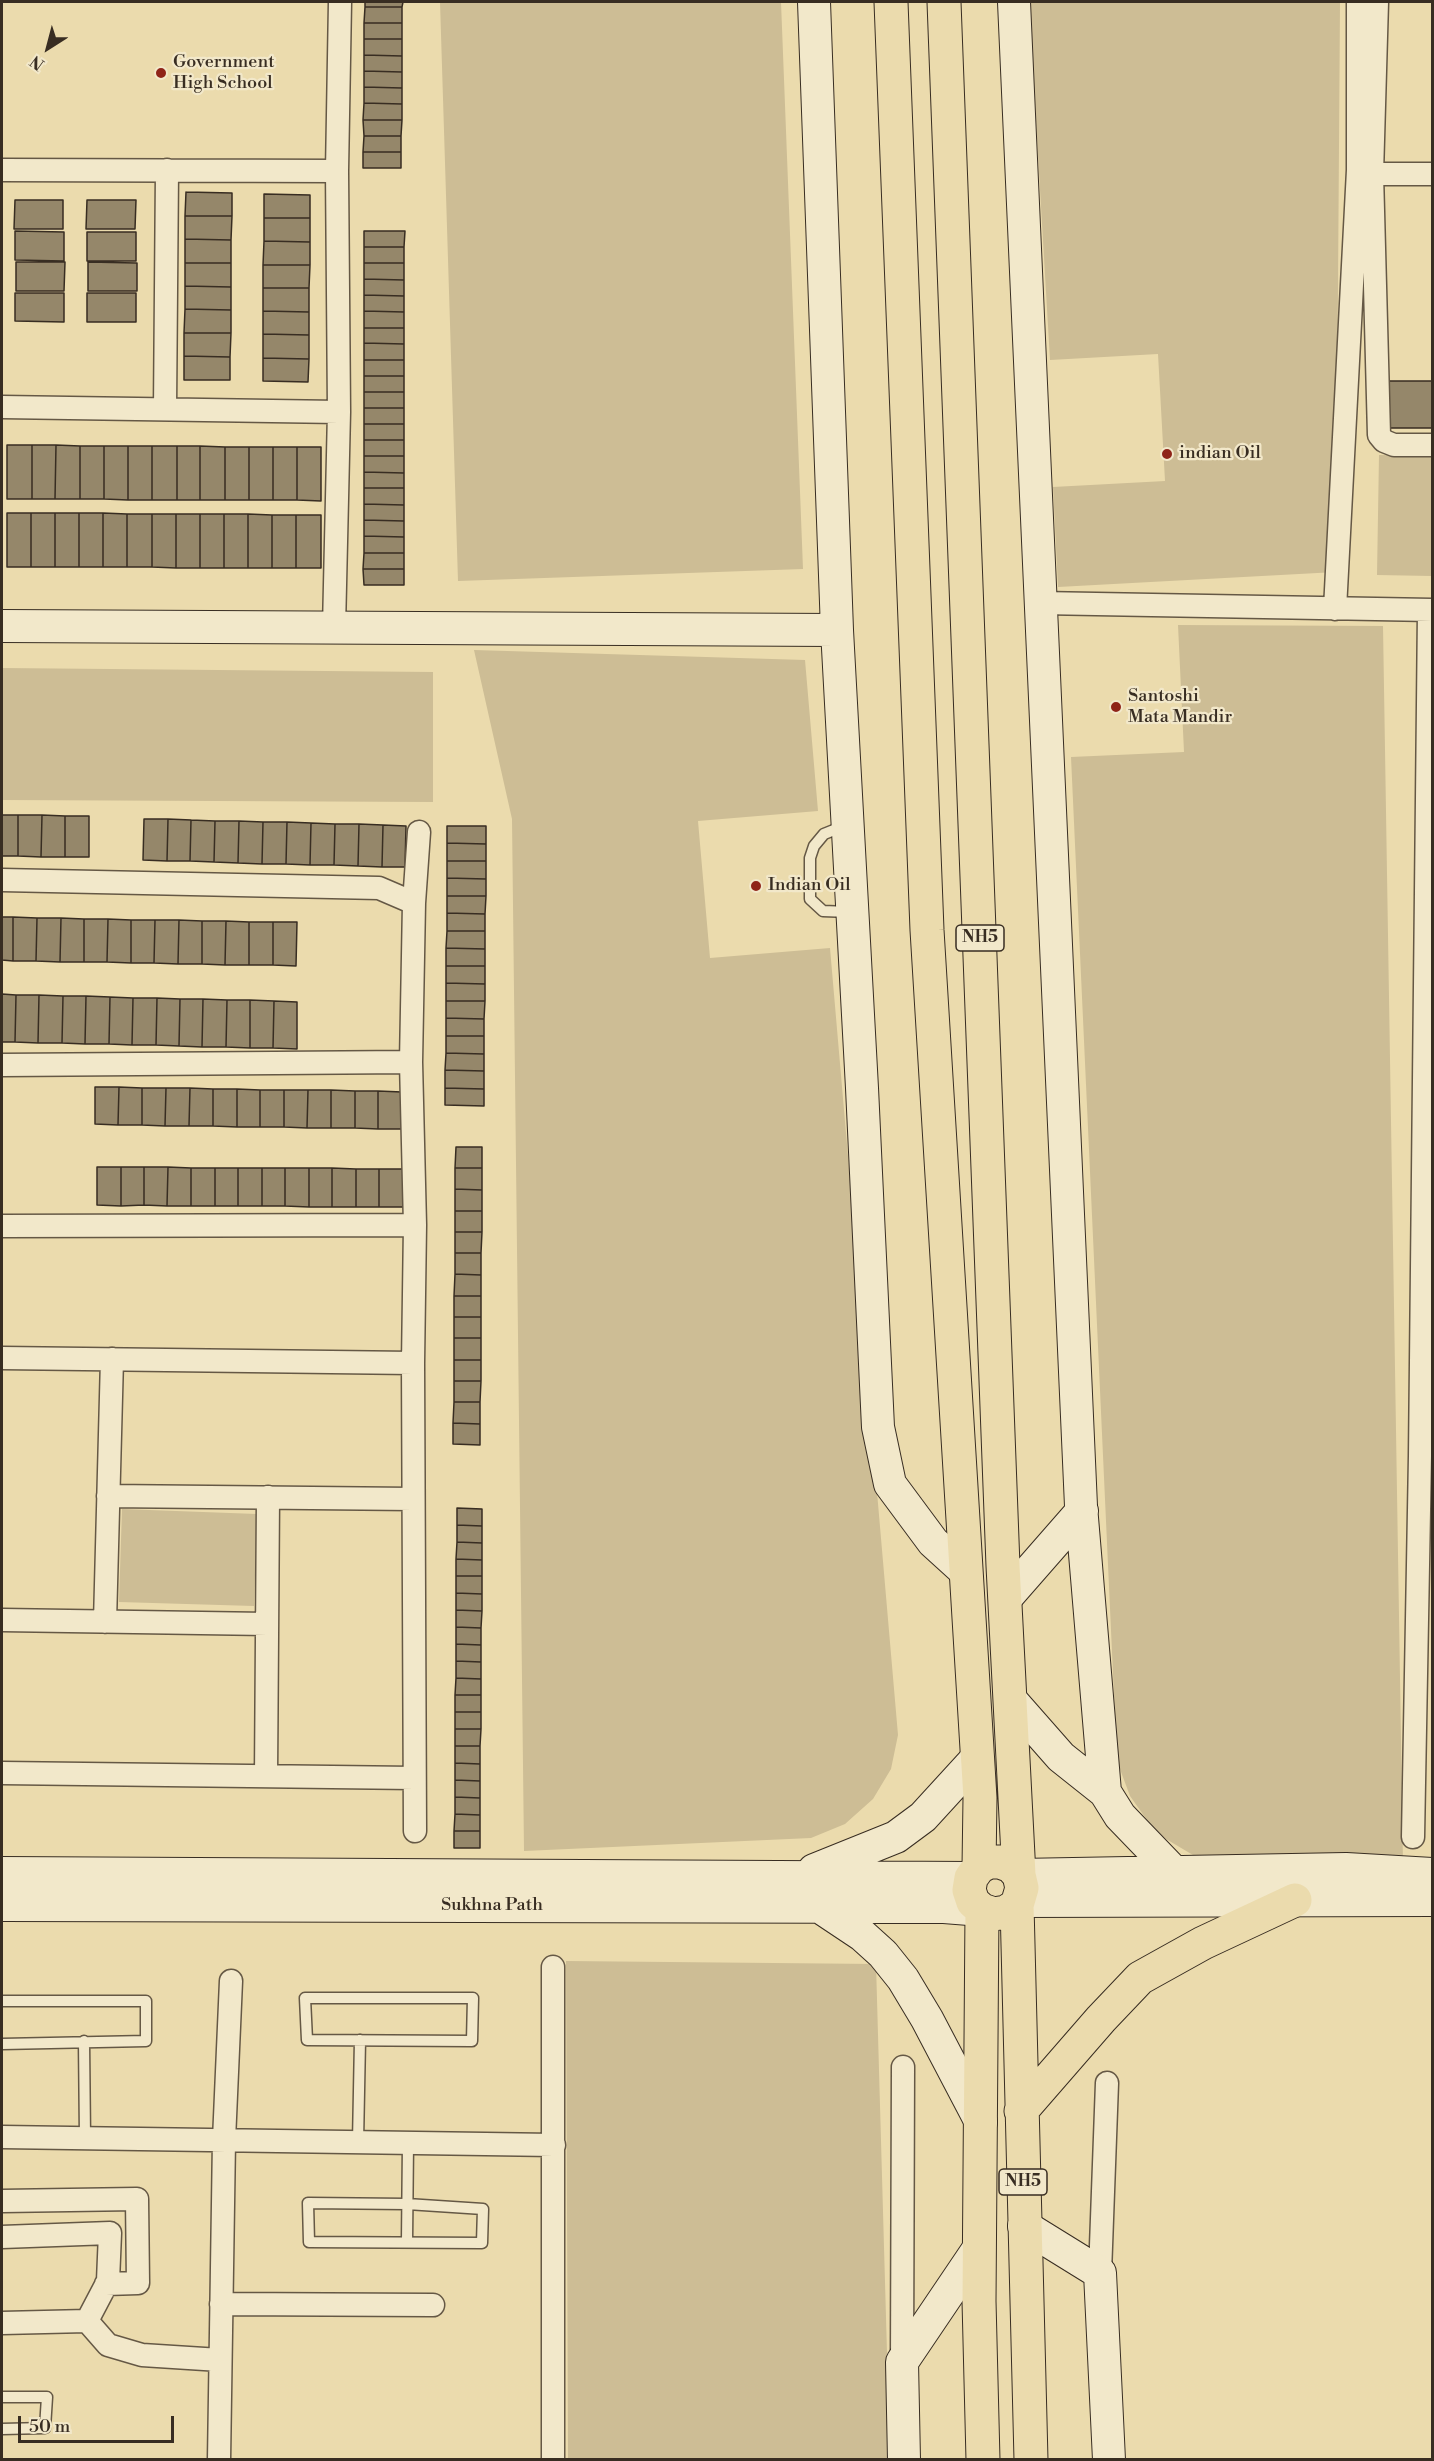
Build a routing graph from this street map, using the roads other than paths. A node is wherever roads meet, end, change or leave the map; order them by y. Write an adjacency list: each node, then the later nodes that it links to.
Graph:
1 (340, 2): 10 (street)
2 (814, 2): 22 (street)
3 (891, 2): 41 (highway, NH5)
4 (944, 2): 42 (highway, NH5)
5 (1014, 2): 17 (street)
6 (1358, 2): 18 (street)
7 (1377, 2): 11 (street)
8 (2, 170): 9 (street)
9 (167, 170): 10 (street); 14 (street)
10 (337, 171): 15 (street)
11 (1372, 174): 12 (street); 16 (street)
12 (1432, 174)
13 (2, 407): 14 (street)
14 (165, 409): 15 (street)
15 (339, 412): 21 (street)
16 (1432, 445)
17 (1040, 603): 18 (street); 40 (street)
18 (1335, 609): 19 (street)
19 (1431, 610): 30 (street)
20 (2, 626): 21 (street)
21 (334, 628): 22 (street)
22 (837, 630): 23 (street)
23 (847, 824): 27 (street); 27 (lane)
24 (419, 832): 26 (street)
25 (2, 880): 26 (street)
26 (414, 903): 28 (street)
27 (852, 912): 41 (street)
28 (411, 1062): 29 (street); 31 (street)
29 (2, 1065)
30 (1428, 1143): 36 (street)
31 (415, 1225): 32 (street); 35 (street)
32 (2, 1226)
33 (2, 1358): 34 (street)
34 (112, 1359): 35 (street); 37 (street)
35 (413, 1363): 39 (street)
36 (1426, 1456): 51 (street)
37 (108, 1496): 38 (street); 44 (street)
38 (268, 1497): 39 (street); 45 (street)
39 (413, 1499): 50 (street)
40 (1082, 1511): 42 (street); 52 (street)
41 (966, 1572): 47 (highway, NH5)
42 (1005, 1599): 46 (highway, NH5)
43 (2, 1620): 44 (street)
44 (105, 1622): 45 (street)
45 (267, 1624): 49 (street)
46 (1010, 1700): 52 (street); 60 (highway, NH5)
47 (977, 1758): 57 (highway, NH5); 59 (street)
48 (2, 1773): 49 (street)
49 (266, 1776): 50 (street)
50 (414, 1778): 53 (street)
51 (1423, 1778): 54 (street)
52 (1105, 1792): 55 (street)
53 (415, 1831)
54 (1413, 1837)
55 (1174, 1872): 58 (street); 60 (street)
56 (2, 1873): 59 (street, Sukhna Path)
57 (975, 1873): 59 (street, Sukhna Path); 60 (highway); 65 (highway, NH5)
58 (1432, 1874)
59 (794, 1877)
60 (1018, 1893): 61 (street); 65 (highway); 74 (highway, NH5)
61 (1295, 1900): 62 (street); 74 (highway)
62 (1432, 1900)
63 (2, 1905): 64 (street, Sukhna Path)
64 (820, 1907): 65 (street, Sukhna Path); 75 (street)
65 (982, 1910): 75 (highway, NH5)
66 (553, 1967): 81 (street)
67 (231, 1981): 78 (street)
68 (2, 2001): 70 (lane)
69 (360, 2040): 69 (lane); 79 (lane)
70 (84, 2042): 71 (lane); 77 (lane)
71 (2, 2044)
72 (903, 2067): 95 (street)
73 (1107, 2083): 88 (street)
74 (1021, 2111): 84 (highway, NH5)
75 (981, 2122): 87 (highway, NH5)
76 (2, 2137): 77 (street)
77 (85, 2138): 78 (street)
78 (224, 2140): 79 (street); 90 (street)
79 (358, 2142): 80 (street)
80 (408, 2143): 81 (street); 83 (lane)
81 (554, 2145): 99 (street)
82 (2, 2201): 89 (street)
83 (407, 2204): 86 (lane); 86 (lane); 86 (lane)
84 (1024, 2226): 88 (street); 102 (highway, NH5)
85 (2, 2237): 89 (street)
86 (407, 2241)
87 (979, 2248): 95 (street); 101 (highway, NH5)
88 (1100, 2273): 103 (street)
89 (106, 2284): 92 (street)
90 (221, 2304): 91 (street); 94 (street)
91 (433, 2305)
92 (87, 2321): 93 (street); 94 (street)
93 (2, 2324)
94 (220, 2360): 98 (street)
95 (902, 2362): 100 (street)
96 (2, 2397): 97 (lane)
97 (2, 2429)
98 (219, 2460)
99 (553, 2460)
100 (904, 2460)
101 (983, 2460)
102 (1031, 2460)
103 (1109, 2460)

